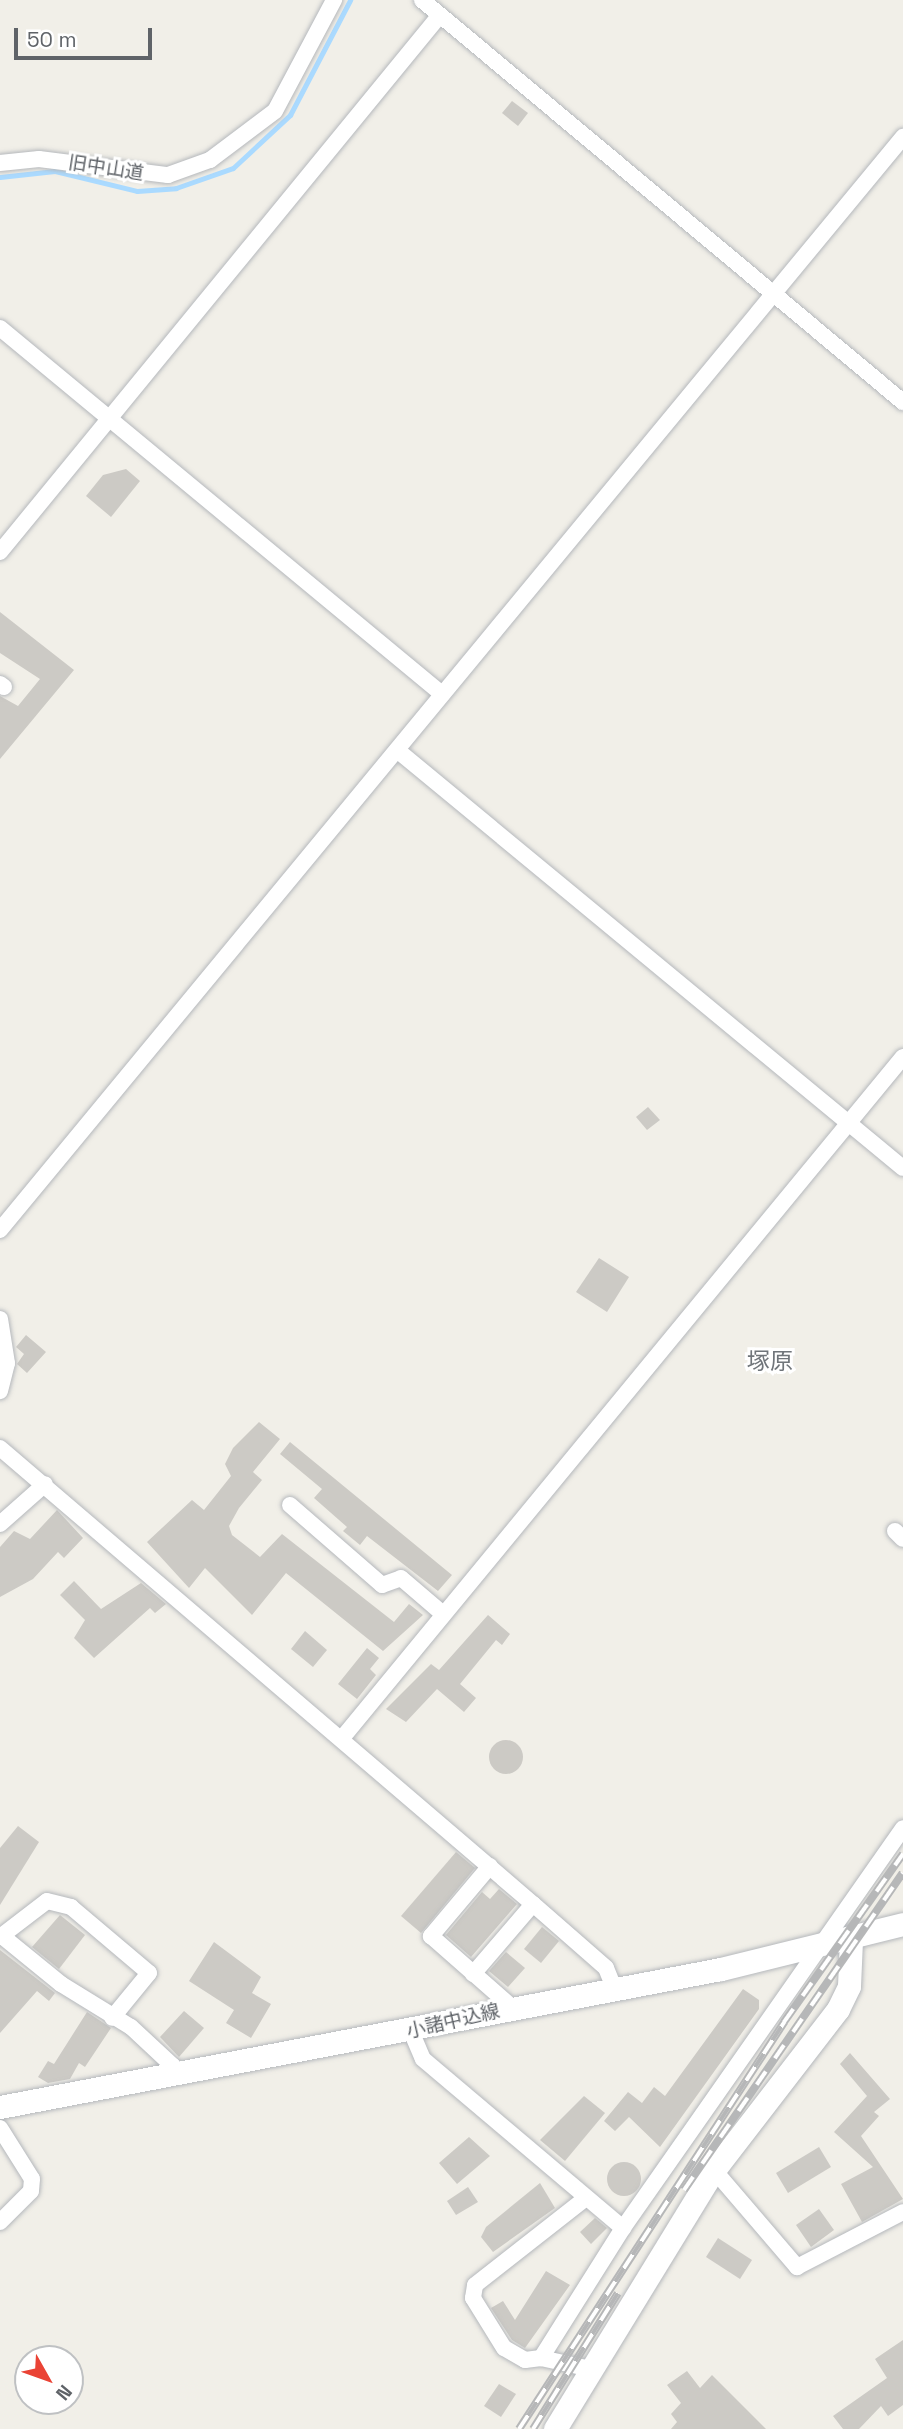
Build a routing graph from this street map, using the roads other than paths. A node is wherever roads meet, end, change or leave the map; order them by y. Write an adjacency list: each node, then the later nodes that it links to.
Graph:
1 (334, 0): 5 (street, 旧中山道)
2 (422, 0): 3 (street)
3 (440, 15): 6 (street); 9 (street)
4 (903, 136): 6 (street)
5 (0, 163)
6 (773, 294): 8 (street); 11 (street)
7 (0, 328): 9 (street)
8 (903, 402)
9 (109, 418): 10 (street); 11 (street)
10 (0, 552)
11 (442, 694): 12 (street)
12 (397, 750): 14 (street); 16 (street)
13 (903, 1057): 14 (street)
14 (848, 1123): 15 (street); 23 (street)
15 (903, 1168)
16 (0, 1230)
17 (0, 1319): 18 (street)
18 (0, 1391)
19 (0, 1448): 20 (street)
20 (46, 1484): 22 (street); 24 (street)
21 (290, 1505): 23 (street)
22 (0, 1524)
23 (442, 1613): 24 (street)
24 (343, 1737): 26 (street)
25 (903, 1828): 31 (street)
26 (490, 1866): 27 (street); 32 (street)
27 (533, 1903): 32 (street); 33 (street)
28 (903, 1924): 30 (main road, 小諸中込線)
29 (1, 1936): 35 (street); 35 (street)
30 (850, 1941): 31 (main road, 小諸中込線); 40 (main road)
31 (818, 1948): 33 (main road, 小諸中込線); 44 (street)
32 (473, 1974): 34 (street)
33 (614, 1988): 34 (main road, 小諸中込線)
34 (513, 2008): 36 (main road, 小諸中込線)
35 (113, 2018): 37 (street)
36 (411, 2031): 37 (main road, 小諸中込線); 41 (street)
37 (174, 2076): 38 (main road, 小諸中込線)
38 (0, 2107)
39 (0, 2128): 43 (street)
40 (714, 2170): 42 (street); 46 (main road)
41 (586, 2198): 44 (street); 45 (street)
42 (903, 2212)
43 (0, 2222)
44 (623, 2228): 45 (street)
45 (541, 2358): 46 (street)
46 (591, 2369): 47 (main road)
47 (555, 2429)

